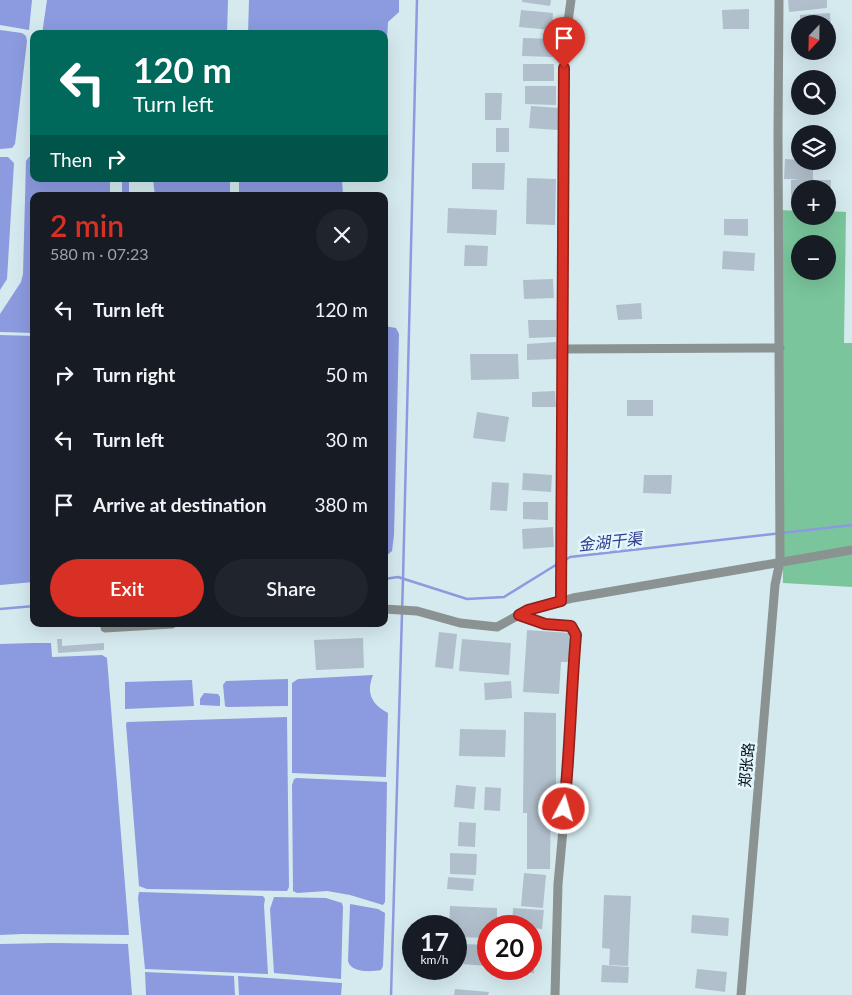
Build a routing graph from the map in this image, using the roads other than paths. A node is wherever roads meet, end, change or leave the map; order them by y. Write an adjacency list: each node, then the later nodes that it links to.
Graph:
1 (571, 0): 4 (street)
2 (779, 0): 3 (street, 郑张路)
3 (780, 348): 4 (street); 6 (street, 郑张路)
4 (563, 349): 7 (street)
5 (852, 550): 6 (street)
6 (780, 562): 7 (street); 13 (street, 郑张路)
7 (561, 601): 9 (street)
8 (388, 609): 9 (street)
9 (519, 615): 12 (street)
10 (122, 627): 11 (street)
11 (106, 628)
12 (555, 995)
13 (741, 995)

